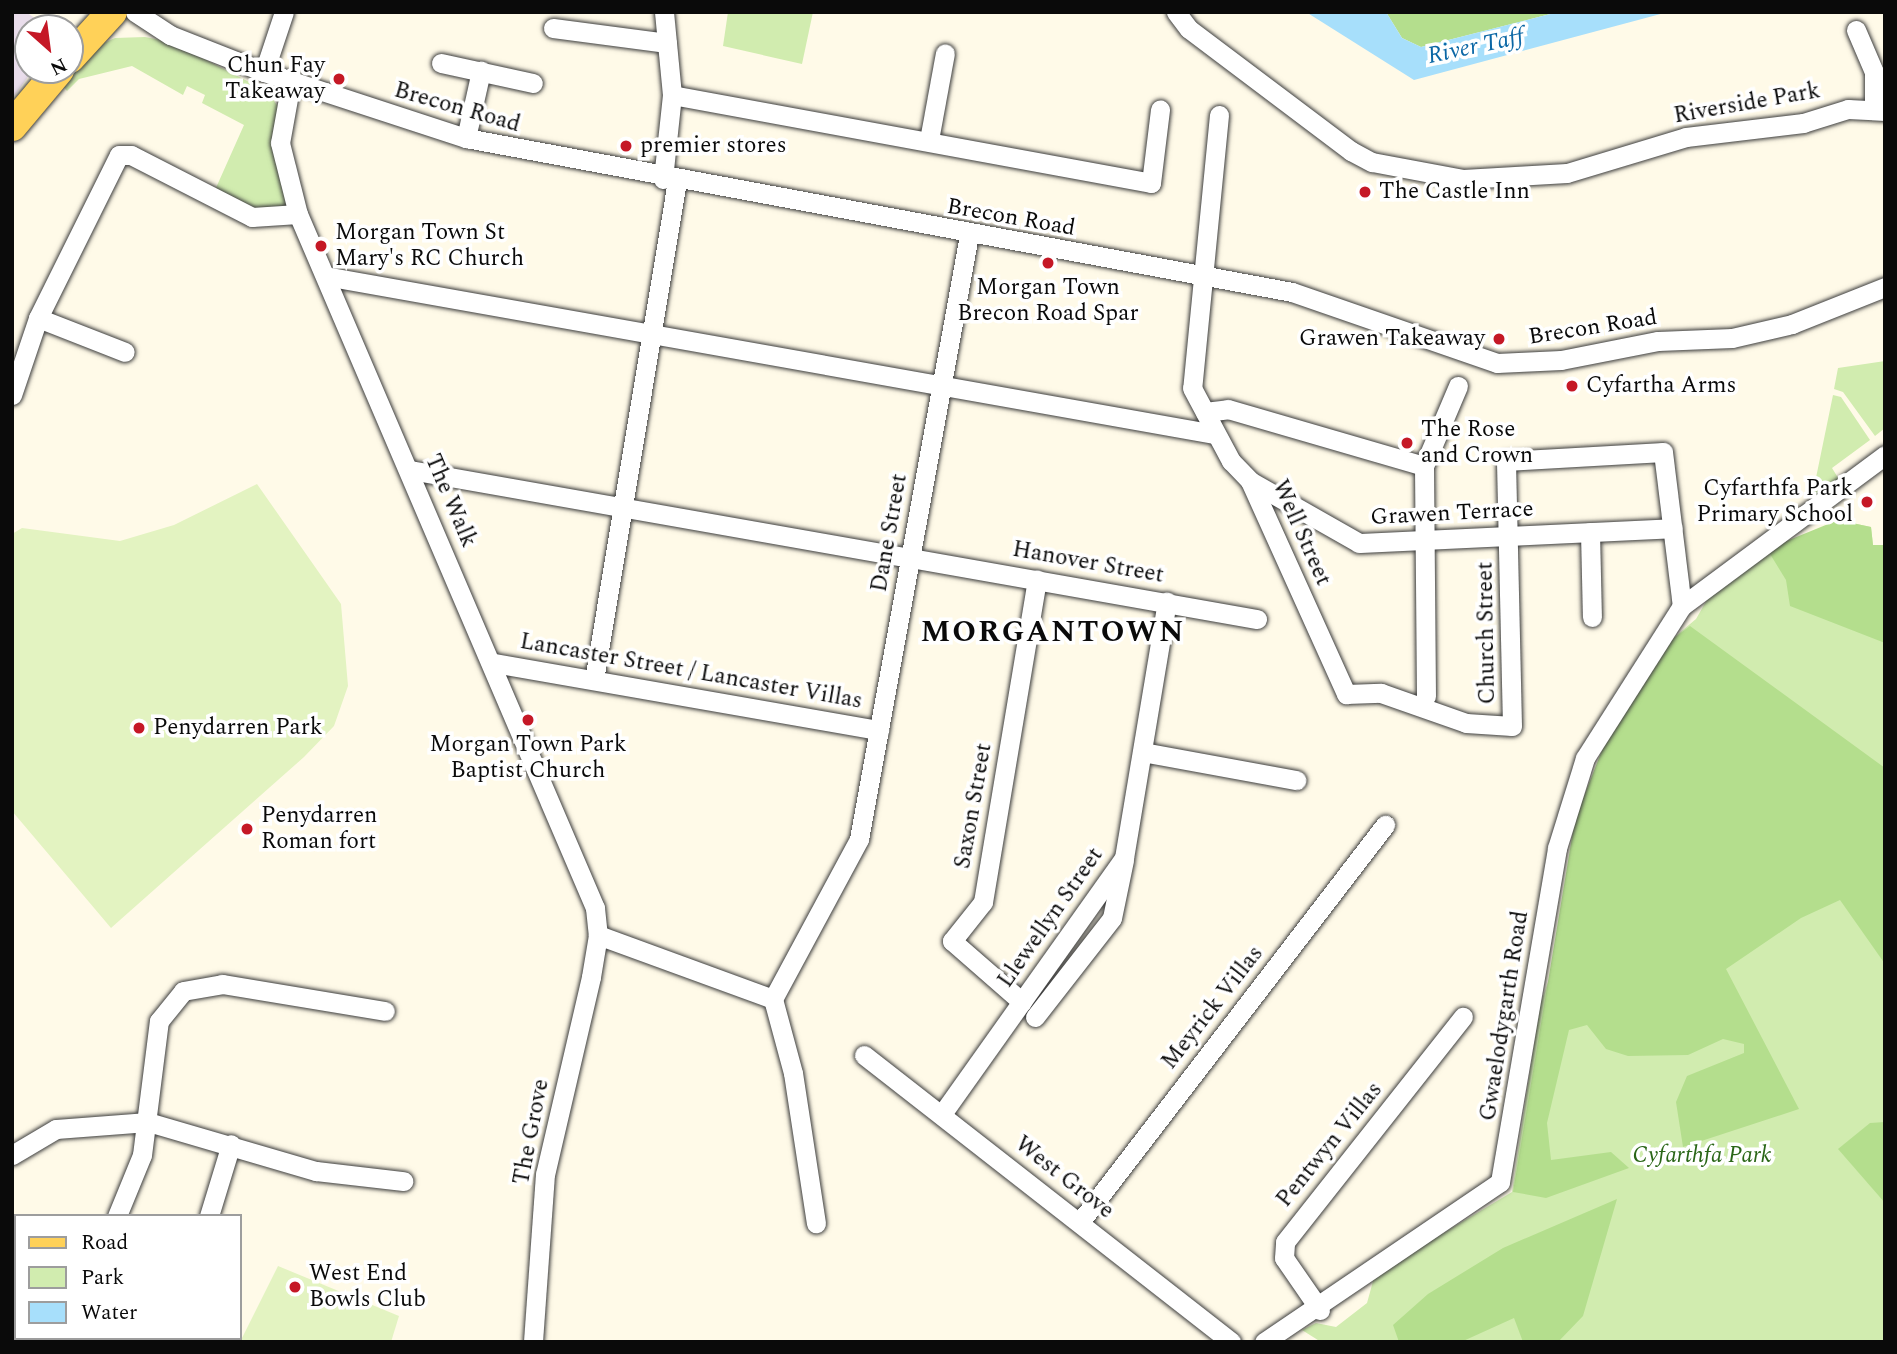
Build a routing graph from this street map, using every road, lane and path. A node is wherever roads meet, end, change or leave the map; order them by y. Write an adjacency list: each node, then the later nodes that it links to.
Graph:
1 (112, 12): 8 (main road)
2 (135, 12): 13 (street, Brecon Road)
3 (284, 12): 13 (street)
4 (664, 12): 9 (street)
5 (1177, 12): 19 (street, Riverside Park)
6 (553, 28): 9 (street)
7 (1856, 30): 19 (street)
8 (84, 43)
9 (667, 43): 17 (street)
10 (945, 53): 23 (street)
11 (441, 63): 12 (street)
12 (481, 71): 15 (street); 22 (street)
13 (264, 72): 14 (street, Brecon Road)
14 (291, 82): 22 (street, Brecon Road); 25 (street, The Walk)
15 (533, 82)
16 (47, 84): 21 (main road)
17 (672, 95): 23 (street); 24 (street)
18 (1160, 110): 23 (street)
19 (1879, 111)
20 (1219, 115): 28 (street, Well Street)
21 (12, 125)
22 (466, 138): 24 (street, Brecon Road)
23 (929, 140)
24 (670, 180): 26 (street, Brecon Road); 31 (street)
25 (298, 214): 27 (street, The Walk); 30 (street)
26 (969, 235): 28 (street, Brecon Road); 33 (street, Dane Street)
27 (325, 276): 31 (street); 40 (street, The Walk)
28 (1199, 277): 29 (street, Brecon Road); 36 (street, Well Street)
29 (1885, 287)
30 (38, 318): 32 (street); 35 (street)
31 (653, 333): 33 (street); 42 (street)
32 (125, 352)
33 (942, 386): 37 (street); 47 (street, Dane Street)
34 (1458, 386): 39 (street)
35 (12, 395)
36 (1205, 412): 37 (street, Well Street); 39 (street)
37 (1215, 434): 41 (street, Well Street)
38 (1885, 455): 50 (street)
39 (1424, 466): 46 (street)
40 (410, 470): 42 (street, Hanover Street); 53 (street, The Walk)
41 (1250, 481): 46 (street, Grawen Terrace); 55 (street, Well Street)
42 (623, 507): 47 (street, Hanover Street); 54 (street)
43 (1673, 528): 44 (street, Grawen Terrace); 45 (street); 50 (street)
44 (1590, 532): 45 (street, Grawen Terrace); 51 (street)
45 (1510, 536): 46 (street, Grawen Terrace); 55 (street, Church Street)
46 (1424, 539): 56 (street)
47 (911, 555): 48 (street, Hanover Street); 57 (street, Dane Street)
48 (1037, 579): 49 (street, Hanover Street); 64 (street, Saxon Street)
49 (1167, 602): 52 (street, Hanover Street); 58 (street, Llewellyn Street)
50 (1682, 606): 78 (street, Gwaelodygarth Road)
51 (1592, 617)
52 (1257, 619)
53 (494, 663): 54 (street, Lancaster Street / Lancaster Villas); 62 (street, The Walk)
54 (594, 680): 57 (street, Lancaster Street / Lancaster Villas)
55 (1346, 694)
56 (1426, 696)
57 (879, 730): 63 (street, Dane Street)
58 (1143, 752): 59 (street); 61 (street, Llewellyn Street)
59 (1296, 780)
60 (1385, 825): 76 (street, Meyrick Villas)
61 (1124, 859): 64 (street, Llewellyn Street); 66 (street)
62 (598, 935): 63 (street); 79 (street, The Grove)
63 (773, 999): 77 (street)
64 (1022, 1002): 69 (street, Llewellyn Street)
65 (385, 1011): 70 (street)
66 (1035, 1017)
67 (1463, 1017): 78 (street, Pentwyn Villas)
68 (864, 1055): 69 (street, West Grove)
69 (942, 1114): 76 (street, West Grove)
70 (148, 1122): 71 (street); 72 (street); 74 (street)
71 (231, 1144): 73 (street); 75 (street)
72 (12, 1155)
73 (403, 1181)
74 (111, 1214)
75 (210, 1214)
76 (1080, 1222): 80 (street, West Grove)
77 (816, 1223)
78 (1320, 1310): 81 (street, Gwaelodygarth Road)
79 (533, 1342)
80 (1231, 1342)
81 (1265, 1342)

